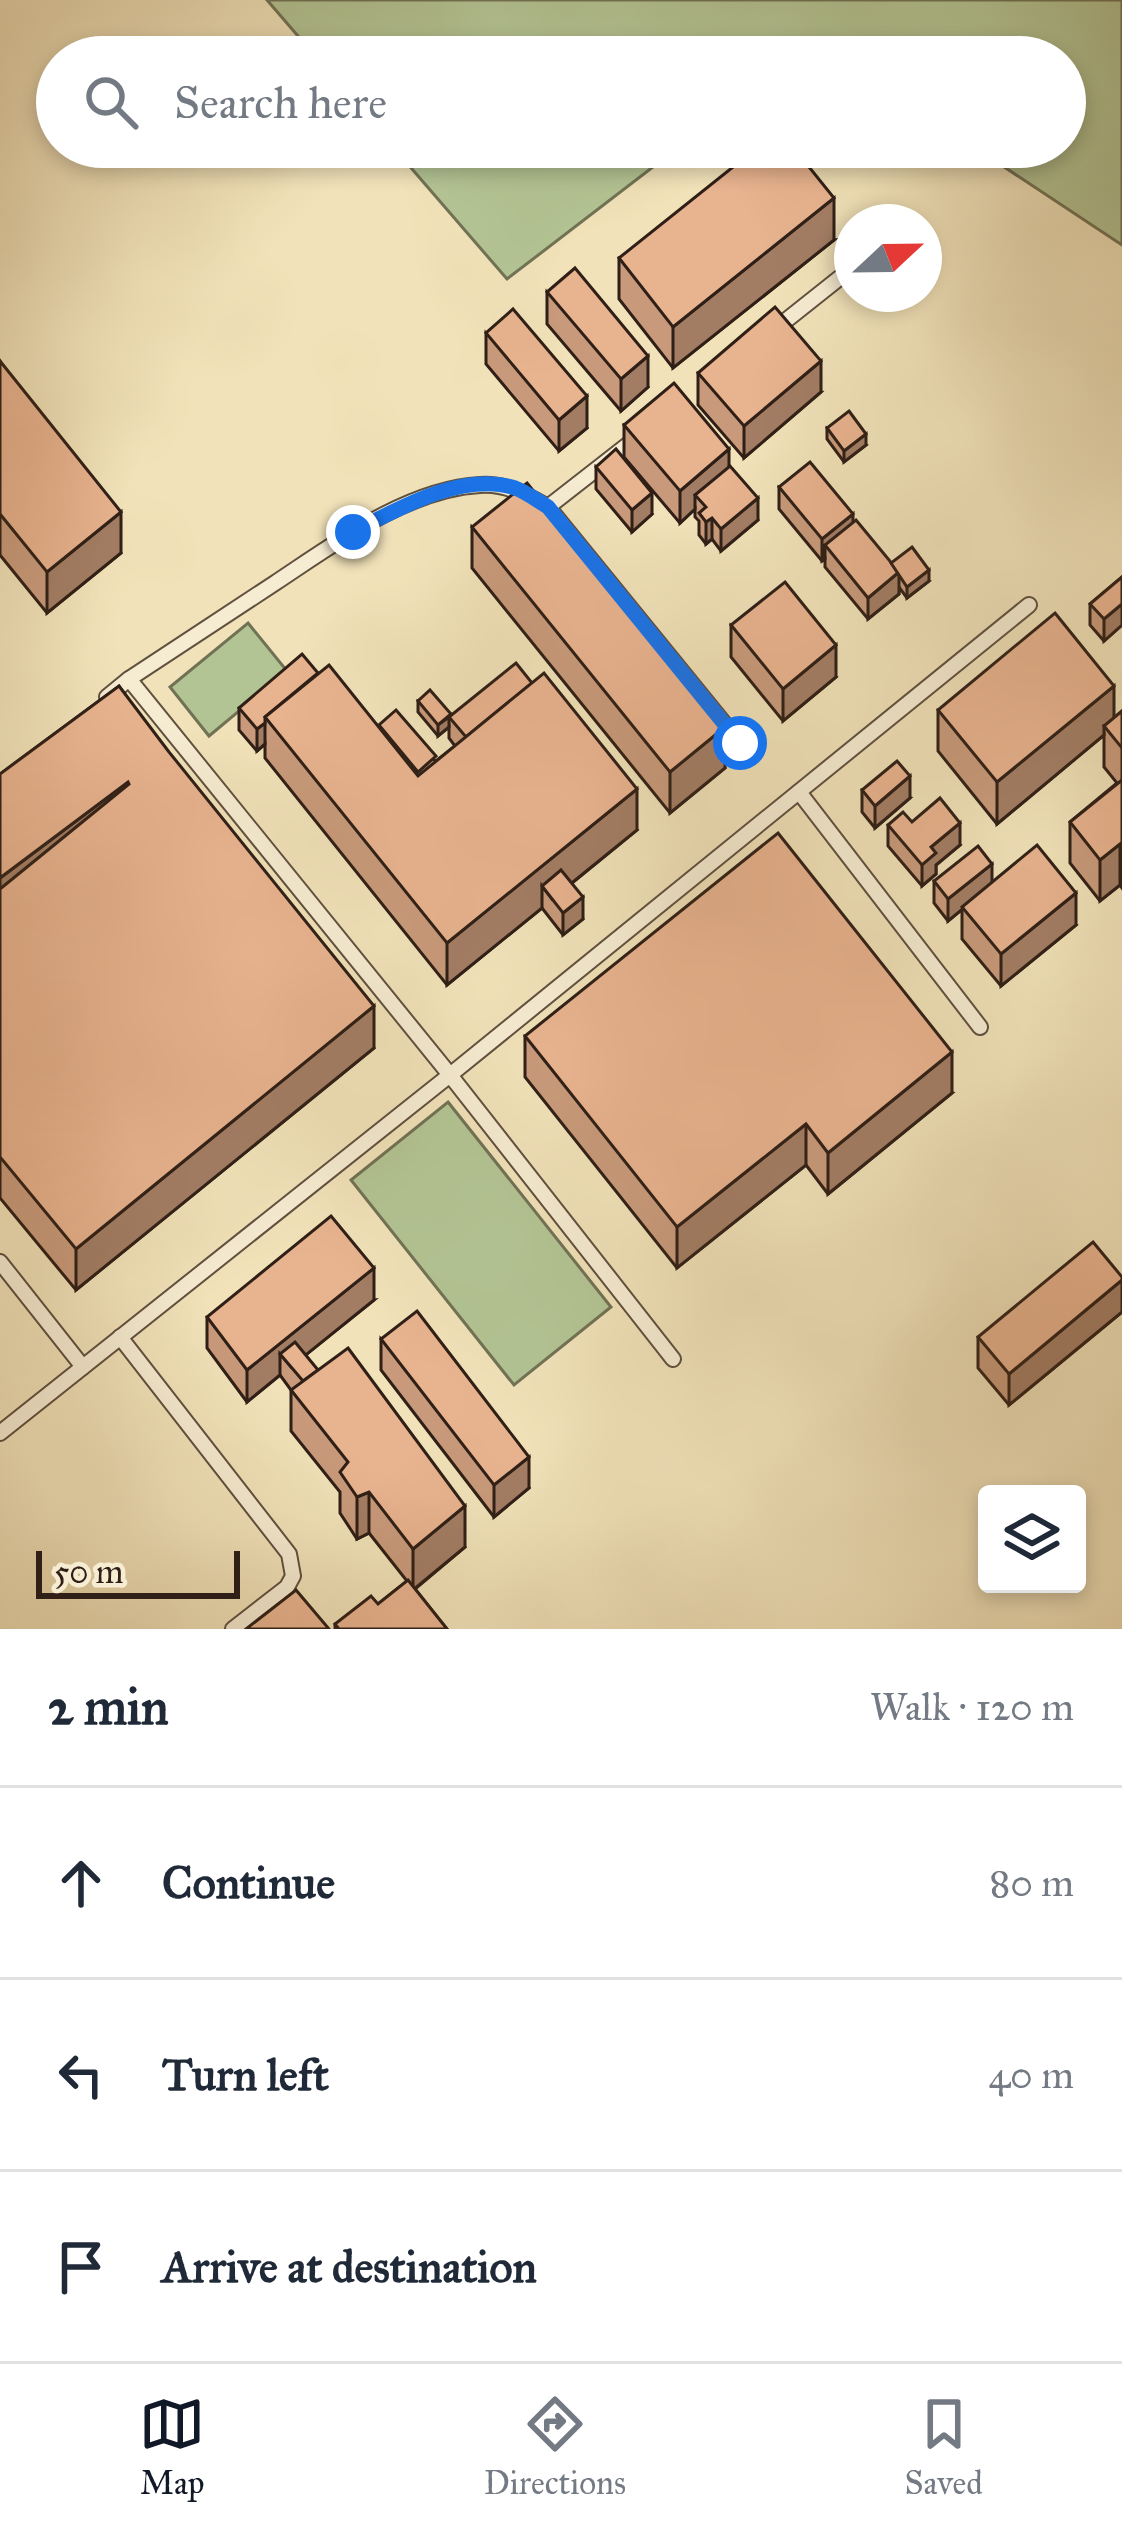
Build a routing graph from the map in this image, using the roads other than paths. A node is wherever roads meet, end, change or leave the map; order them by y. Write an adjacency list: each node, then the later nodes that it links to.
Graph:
1 (834, 282): 2 (lane)
2 (763, 339)
3 (656, 423): 4 (lane)
4 (548, 507): 6 (lane); 8 (lane)
5 (1029, 605): 9 (lane)
6 (129, 679): 7 (lane); 11 (lane)
7 (92, 709)
8 (740, 743)
9 (799, 792): 10 (lane); 11 (lane)
10 (980, 1027)
11 (450, 1075): 13 (lane); 14 (lane)
12 (0, 1262): 15 (lane)
13 (120, 1337): 15 (lane); 17 (lane)
14 (673, 1359)
15 (82, 1367): 16 (lane)
16 (0, 1433)
17 (233, 1629)

